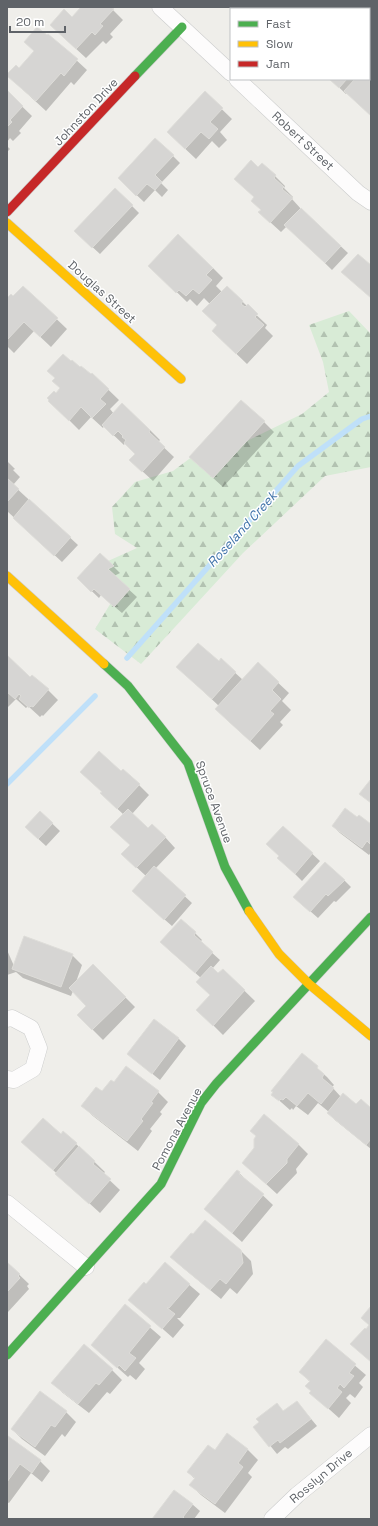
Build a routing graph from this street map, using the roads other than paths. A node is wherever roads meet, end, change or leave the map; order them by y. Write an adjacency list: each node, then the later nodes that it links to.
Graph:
1 (160, 7): 2 (street)
2 (182, 27): 3 (street); 6 (street, Johnston Drive)
3 (230, 72)
4 (238, 80): 5 (street, Robert Street)
5 (371, 202)
6 (7, 212)
7 (7, 223): 8 (street, Douglas Street)
8 (181, 379)
9 (7, 576): 11 (street, Spruce Avenue)
10 (371, 917): 11 (street, Pomona Avenue)
11 (309, 984): 13 (street, Spruce Avenue); 16 (street, Pomona Avenue)
12 (7, 1019): 14 (street)
13 (371, 1036)
14 (7, 1079)
15 (7, 1203): 16 (street)
16 (86, 1267): 17 (street, Pomona Avenue)
17 (7, 1355)
18 (371, 1435): 19 (street, Rosslyn Drive)
19 (272, 1519)

